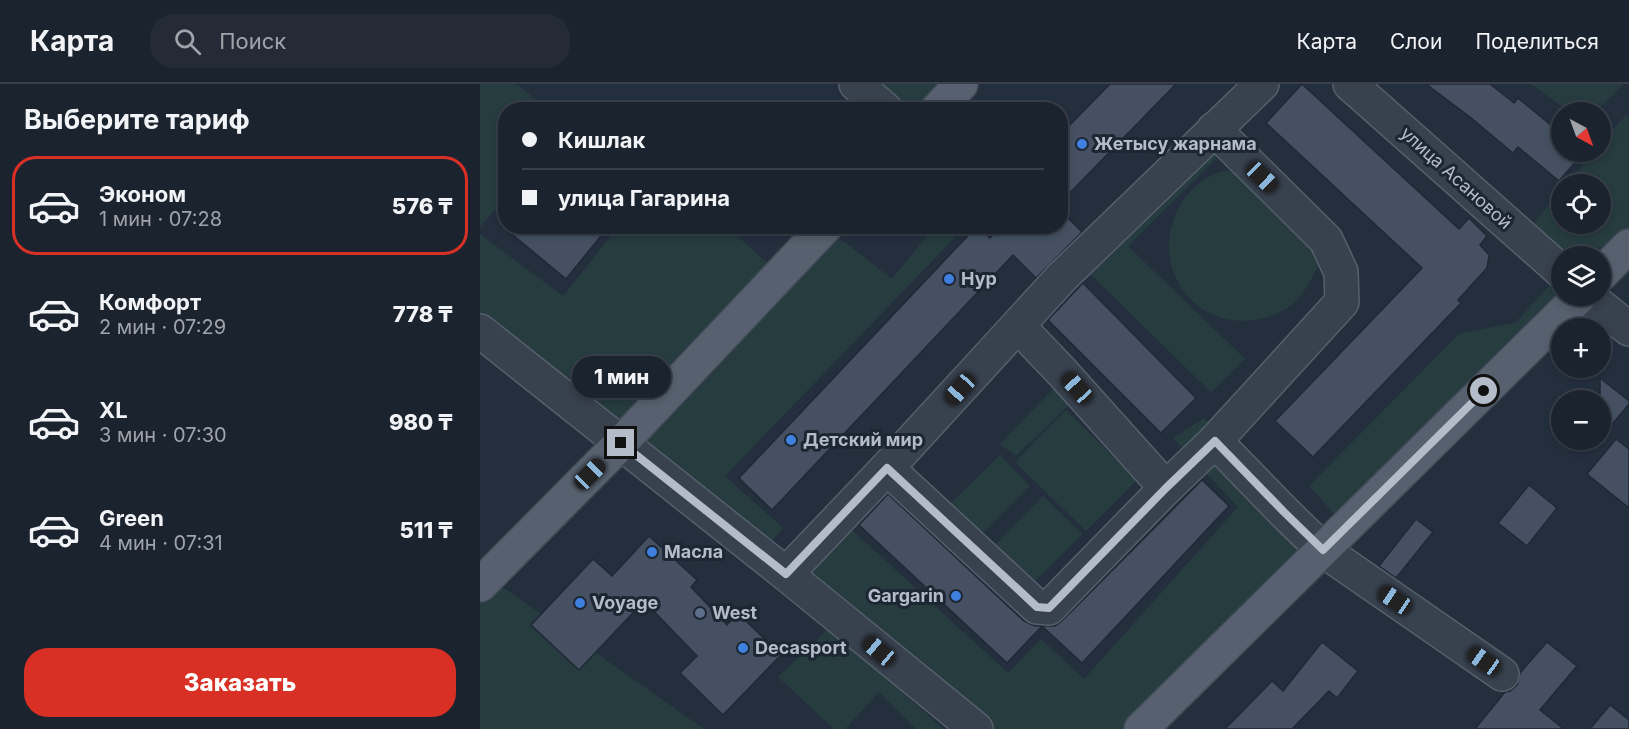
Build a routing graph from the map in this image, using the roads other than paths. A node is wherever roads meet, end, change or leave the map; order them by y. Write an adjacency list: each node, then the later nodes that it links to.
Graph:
1 (856, 84): 5 (street)
2 (961, 84): 6 (main road)
3 (1262, 84): 7 (street)
4 (1350, 84): 10 (street, улица Асановой)
5 (877, 102)
6 (944, 102)
7 (1214, 129): 14 (street); 17 (street)
8 (818, 234): 18 (main road)
9 (1629, 246): 11 (main road)
10 (1551, 262)
11 (1611, 264)
12 (1570, 306): 21 (main road)
13 (1600, 306): 15 (street)
14 (1018, 326): 19 (street); 20 (street)
15 (1629, 329)
16 (480, 331): 18 (street)
17 (1215, 441): 20 (street); 21 (street)
18 (621, 443): 22 (street); 23 (main road)
19 (887, 468): 20 (street); 22 (street)
20 (1166, 488)
21 (1323, 550): 24 (street); 26 (main road)
22 (786, 574): 25 (street)
23 (480, 585)
24 (1502, 674)
25 (976, 729)
26 (1141, 729)

